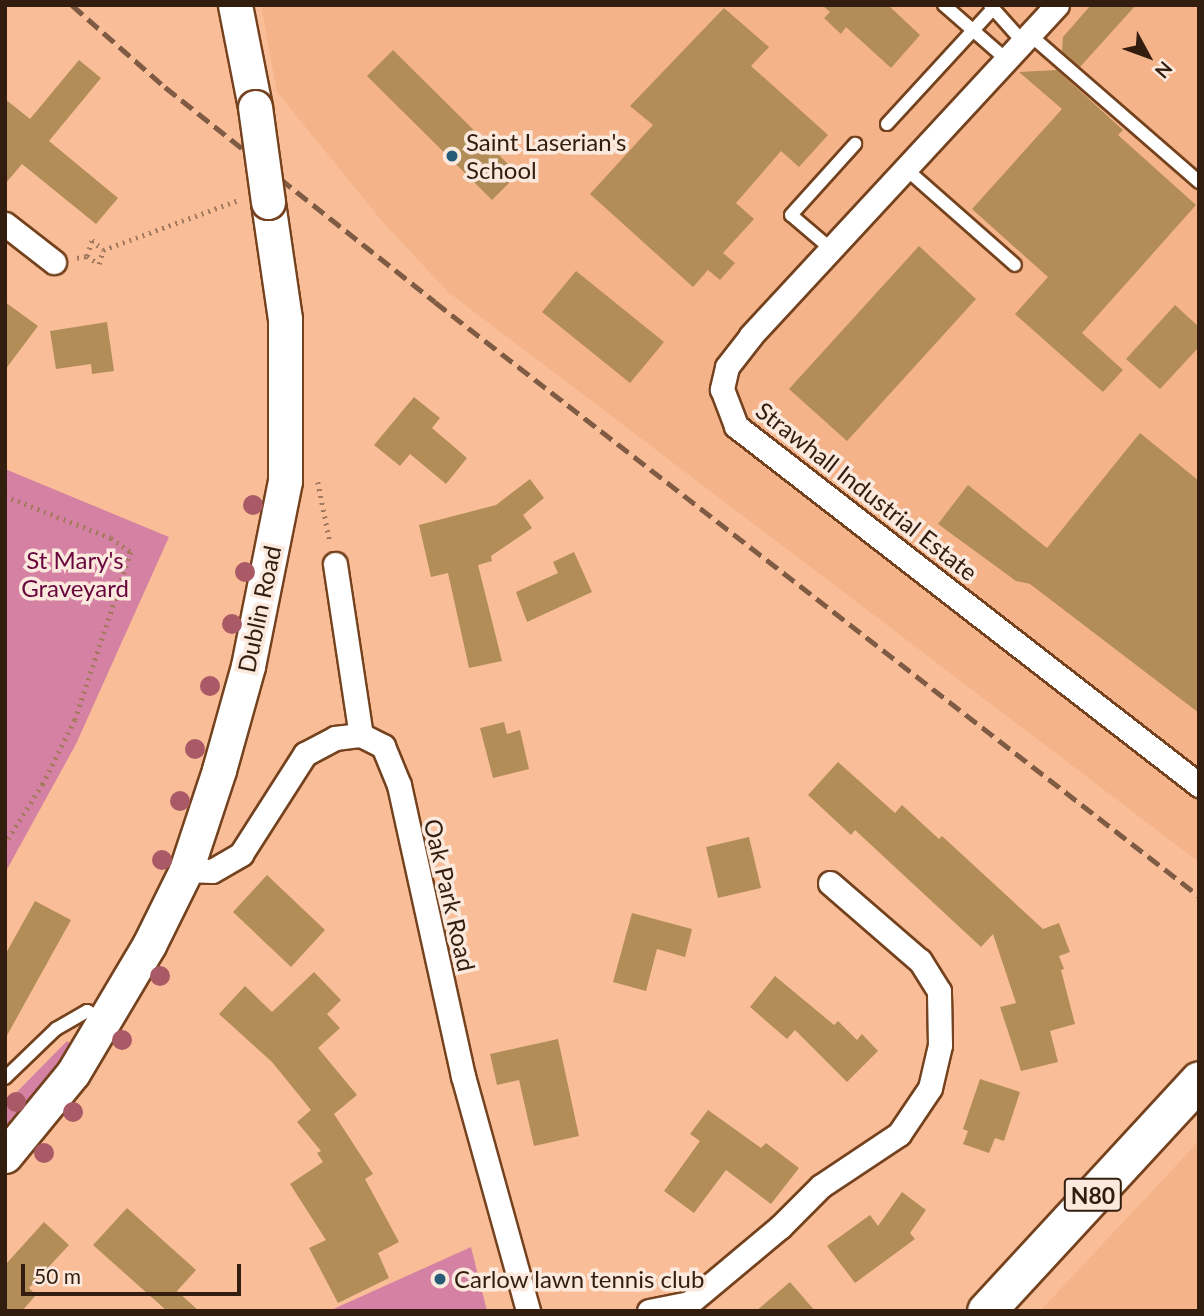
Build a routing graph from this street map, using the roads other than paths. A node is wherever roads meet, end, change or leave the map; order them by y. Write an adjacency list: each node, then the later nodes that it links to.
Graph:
1 (235, 5): 19 (main road, Dublin Road, bridge)
2 (944, 5): 5 (lane)
3 (1057, 5): 6 (street, Strawhall Industrial Estate)
4 (990, 8): 5 (lane); 6 (lane)
5 (973, 30): 7 (lane); 8 (lane)
6 (1026, 38): 7 (street, Strawhall Industrial Estate); 11 (lane)
7 (1006, 60): 10 (street, Strawhall Industrial Estate)
8 (887, 124)
9 (855, 144): 13 (lane)
10 (906, 169): 13 (street, Strawhall Industrial Estate); 15 (lane)
11 (1199, 182)
12 (5, 224): 14 (street)
13 (831, 249): 18 (street, Strawhall Industrial Estate)
14 (54, 262)
15 (1014, 265)
16 (335, 564): 17 (street)
17 (360, 735): 19 (street); 25 (street, Oak Park Road)
18 (1199, 785)
19 (186, 870): 21 (main road, Dublin Road)
20 (830, 883): 26 (street)
21 (105, 1022): 22 (lane); 24 (main road, Dublin Road)
22 (5, 1078)
23 (1199, 1080): 27 (main road, N80)
24 (5, 1156)
25 (528, 1311)
26 (649, 1311)
27 (986, 1311)

